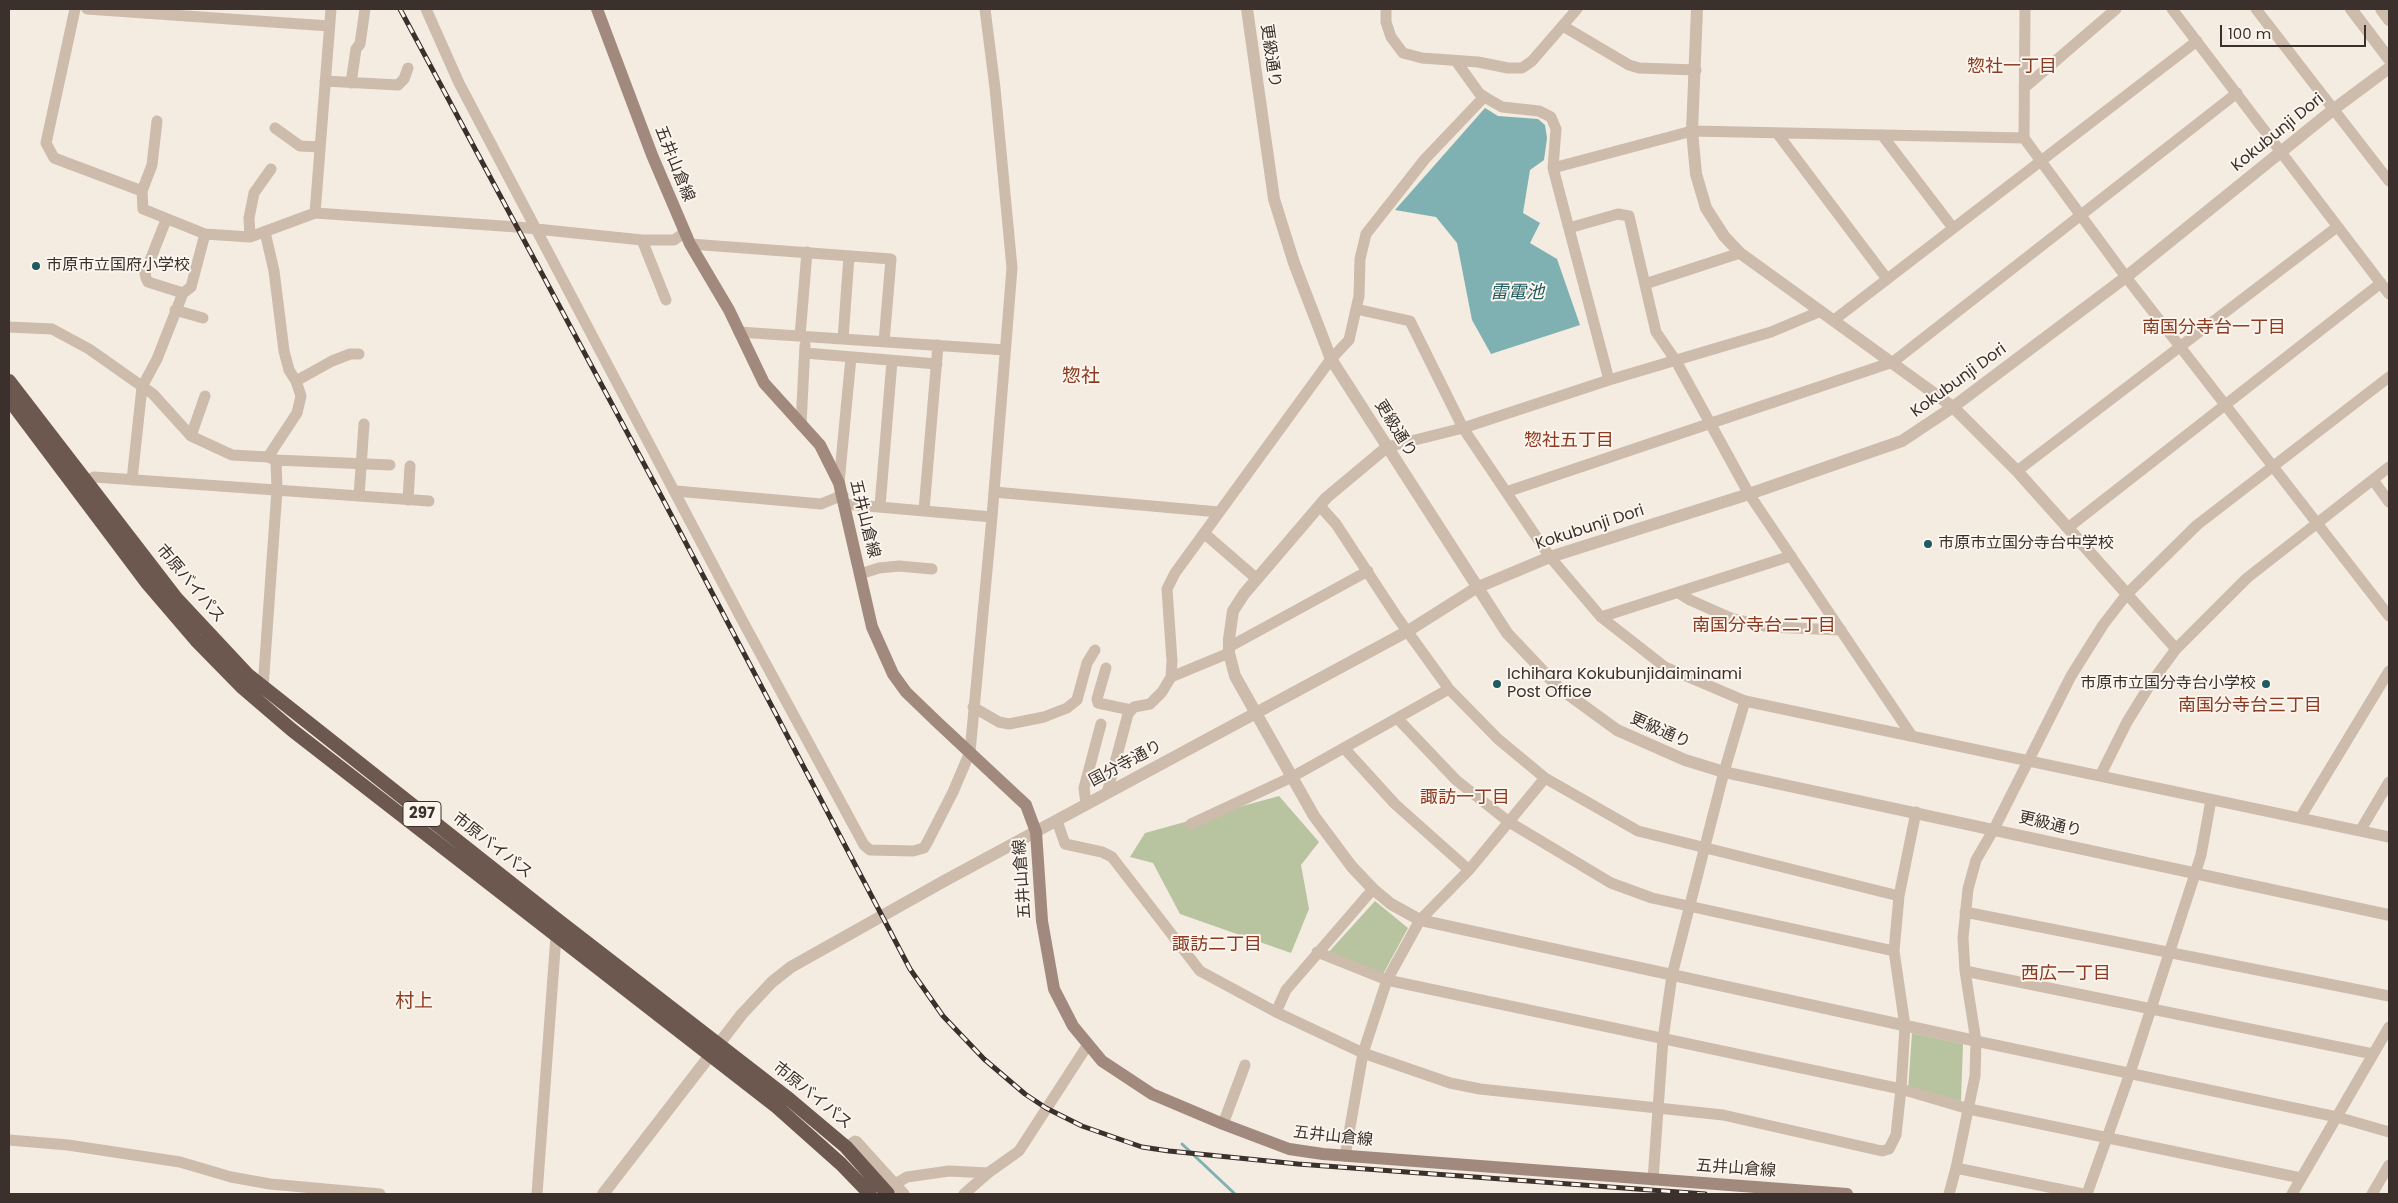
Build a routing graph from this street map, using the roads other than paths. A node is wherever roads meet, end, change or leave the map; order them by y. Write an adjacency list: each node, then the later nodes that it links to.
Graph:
1 (75, 9): 45 (street)
2 (86, 9): 19 (street)
3 (331, 9): 19 (street)
4 (364, 9): 28 (street)
5 (426, 9): 50 (street)
6 (597, 9): 56 (main road, 五井山倉線)
7 (985, 9): 80 (street)
8 (1247, 9): 84 (street, 更級通り)
9 (1386, 9): 23 (street)
10 (1577, 9): 20 (street)
11 (1697, 9): 26 (street)
12 (2025, 9): 29 (street)
13 (2116, 9): 29 (street)
14 (2172, 9): 21 (street)
15 (2256, 9): 32 (street)
16 (2351, 9): 22 (street)
17 (2381, 9): 18 (street)
18 (2389, 20)
19 (329, 26): 27 (street)
20 (1563, 26): 23 (street); 26 (street)
21 (2197, 41): 30 (street); 41 (street)
22 (2389, 59)
23 (1456, 61): 31 (street)
24 (408, 68): 28 (street)
25 (2389, 68): 32 (street, Kokubunji Dori)
26 (1696, 70): 35 (street)
27 (325, 81): 28 (street); 39 (street)
28 (351, 83)
29 (2024, 88): 38 (street)
30 (2237, 93): 40 (street); 47 (street)
31 (1484, 97): 42 (street); 68 (street)
32 (2334, 109): 40 (street, Kokubunji Dori); 44 (street)
33 (156, 121): 45 (street)
34 (275, 128): 39 (street)
35 (1692, 131): 36 (street); 42 (street); 59 (street)
36 (1777, 133): 37 (street); 62 (street)
37 (1882, 135): 38 (street); 52 (street)
38 (2024, 138): 41 (street)
39 (320, 147): 46 (street)
40 (2282, 152): 49 (street); 61 (street, Kokubunji Dori)
41 (2040, 160): 47 (street); 52 (street)
42 (1553, 168): 51 (street)
43 (271, 169): 55 (street)
44 (2389, 181)
45 (142, 192): 48 (street)
46 (315, 213): 50 (street); 53 (street)
47 (2080, 215): 61 (street); 87 (street)
48 (166, 220): 54 (street); 65 (street)
49 (2337, 226): 63 (street); 79 (street)
50 (536, 228): 57 (street); 115 (street)
51 (1569, 228): 64 (street); 90 (street)
52 (1953, 228): 62 (street)
53 (265, 232): 55 (street); 92 (street)
54 (205, 234): 55 (street); 65 (street)
55 (250, 237)
56 (687, 239): 57 (street); 58 (street); 74 (main road, 五井山倉線)
57 (642, 240): 67 (street)
58 (806, 252): 60 (street); 75 (street)
59 (1740, 253): 64 (street); 70 (street)
60 (849, 256): 76 (street); 77 (street)
61 (2126, 277): 79 (street); 97 (street, Kokubunji Dori)
62 (1887, 279): 72 (street)
63 (2381, 283): 66 (street); 96 (street)
64 (1645, 284): 86 (street)
65 (183, 292): 69 (street)
66 (2389, 294)
67 (666, 300)
68 (1356, 309): 84 (street); 101 (street)
69 (175, 310): 71 (street); 93 (street)
70 (1822, 311): 72 (street); 86 (street)
71 (203, 318)
72 (1834, 320): 87 (street)
73 (9, 327): 93 (street)
74 (739, 332): 75 (street); 100 (main road, 五井山倉線)
75 (803, 336): 76 (street); 81 (street)
76 (843, 339): 77 (street)
77 (884, 342): 78 (street)
78 (938, 345): 80 (street); 88 (street)
79 (2180, 347): 96 (street); 110 (street)
80 (1005, 350): 116 (street)
81 (805, 353): 83 (street); 100 (street)
82 (359, 354): 92 (street)
83 (851, 357): 85 (street); 118 (street)
84 (1331, 359): 103 (street, 更級通り); 127 (street)
85 (892, 361): 88 (street); 124 (street)
86 (1676, 361): 90 (street); 98 (street)
87 (1893, 362): 97 (street); 98 (street)
88 (937, 364): 126 (street)
89 (2389, 377): 108 (street)
90 (1609, 380): 101 (street)
91 (9, 381): 113 (highway, 市原バイパス / 297)
92 (296, 381): 104 (street)
93 (142, 387): 102 (street); 111 (street)
94 (205, 396): 102 (street)
95 (9, 399): 189 (highway, 市原バイパス / 297)
96 (2225, 405): 108 (street); 130 (street)
97 (1953, 407): 110 (street); 119 (street, Kokubunji Dori)
98 (1710, 423): 117 (street); 119 (street)
99 (364, 424): 105 (street)
100 (801, 425): 118 (main road, 五井山倉線)
101 (1463, 428): 103 (street); 117 (street)
102 (191, 436): 104 (street)
103 (1387, 447): 125 (street); 138 (street, 更級通り)
104 (272, 458): 105 (street); 114 (street)
105 (360, 463): 106 (street); 120 (street)
106 (390, 465)
107 (410, 466): 121 (street)
108 (2273, 467): 129 (street); 140 (street)
109 (2389, 467): 112 (street)
110 (2017, 471): 130 (street)
111 (132, 480): 113 (street); 114 (street)
112 (2373, 480): 123 (street); 129 (street)
113 (86, 481): 151 (highway, 市原バイパス / 297)
114 (277, 490): 120 (street); 151 (street)
115 (676, 491): 118 (street); 161 (street)
116 (994, 492): 127 (street); 128 (street)
117 (1506, 492): 133 (street)
118 (843, 494): 124 (street); 136 (main road, 五井山倉線)
119 (1749, 494): 132 (street); 133 (street, Kokubunji Dori)
120 (359, 496): 121 (street)
121 (408, 500): 122 (street)
122 (429, 502)
123 (2389, 502)
124 (880, 506): 126 (street)
125 (1320, 506): 135 (street); 137 (street)
126 (924, 510): 128 (street)
127 (1218, 512): 131 (street)
128 (992, 516): 154 (street)
129 (2317, 524): 141 (street); 145 (street)
130 (2069, 527): 140 (street)
131 (1205, 534): 137 (street); 150 (street)
132 (1790, 556): 139 (street); 143 (street)
133 (1550, 557): 138 (street, Kokubunji Dori); 142 (street)
134 (932, 568): 136 (street)
135 (1368, 571): 144 (street); 147 (street)
136 (860, 574): 161 (main road, 五井山倉線)
137 (1258, 579): 147 (street)
138 (1476, 588): 144 (street, 国分寺通り); 163 (street, 更級通り)
139 (1679, 593): 142 (street); 143 (street)
140 (2128, 594): 145 (street); 162 (street)
141 (2389, 616)
142 (1601, 617): 153 (street)
143 (1841, 630): 159 (street)
144 (1408, 631): 152 (street); 156 (street, 国分寺通り)
145 (2176, 649): 164 (street)
146 (1095, 650): 154 (street)
147 (1229, 650): 150 (street); 156 (street)
148 (1106, 668): 155 (street)
149 (2389, 671): 172 (street)
150 (1171, 677): 155 (street)
151 (263, 688): 203 (highway, 市原バイパス / 297)
152 (1450, 689): 157 (street); 166 (street)
153 (1745, 702): 159 (street); 163 (street)
154 (972, 707): 161 (street)
155 (1131, 710): 168 (street)
156 (1255, 713): 165 (street); 168 (street, 国分寺通り)
157 (1397, 718): 160 (street); 174 (street)
158 (1101, 724): 170 (street)
159 (1912, 736): 162 (street)
160 (1344, 748): 165 (street); 181 (street)
161 (970, 752): 178 (main road, 五井山倉線)
162 (2028, 761): 164 (street); 176 (street)
163 (1724, 772): 171 (street, 更級通り); 180 (street)
164 (2100, 776): 169 (street)
165 (1292, 777): 175 (street); 183 (street)
166 (1545, 778): 174 (street); 180 (street)
167 (2389, 782): 177 (street)
168 (1107, 793): 170 (street, 国分寺通り)
169 (2211, 800): 172 (street); 182 (street)
170 (1086, 804): 173 (street, 国分寺通り)
171 (1916, 812): 176 (street, 更級通り); 184 (street)
172 (2300, 818): 177 (street)
173 (1057, 821): 178 (street, 国分寺通り); 198 (street)
174 (1509, 822): 181 (street); 185 (street)
175 (1191, 824)
176 (1994, 829): 182 (street, 更級通り); 186 (street)
177 (2360, 831): 179 (street)
178 (1036, 832): 203 (street, 国分寺通り); 204 (main road, 五井山倉線)
179 (2389, 837)
180 (1704, 848): 184 (street); 185 (street)
181 (1469, 870): 188 (street)
182 (2195, 874): 187 (street, 更級通り); 192 (street)
183 (1373, 889): 188 (street); 191 (street)
184 (1899, 896): 190 (street)
185 (1690, 906): 190 (street); 194 (street)
186 (1965, 912): 192 (street); 193 (street)
187 (2389, 915)
188 (1420, 920): 194 (street); 195 (street)
189 (556, 936): 207 (highway, 市原バイパス / 297); 226 (street)
190 (1894, 951): 199 (street)
191 (1317, 952): 195 (street); 198 (street)
192 (2169, 952): 196 (street); 197 (street)
193 (1965, 971): 197 (street); 202 (street)
194 (1672, 975): 199 (street); 201 (street)
195 (1387, 980): 201 (street); 205 (street)
196 (2389, 996)
197 (2151, 1009): 206 (street); 209 (street)
198 (1276, 1012): 205 (street)
199 (1905, 1026): 202 (street); 210 (street)
200 (2389, 1026): 206 (street)
201 (1663, 1039): 210 (street); 211 (street)
202 (1976, 1041): 209 (street); 212 (street)
203 (718, 1044): 207 (street, 国分寺通り); 224 (highway, 市原バイパス / 297)
204 (1087, 1046): 214 (main road, 五井山倉線); 221 (street)
205 (1363, 1053): 211 (street); 218 (street)
206 (2373, 1054): 213 (street)
207 (709, 1056): 227 (street, 国分寺通り); 228 (highway, 市原バイパス / 297)
208 (1245, 1065): 214 (street)
209 (2130, 1073): 213 (street); 216 (street)
210 (1901, 1090): 211 (street); 212 (street)
211 (1656, 1108): 223 (street)
212 (1969, 1109): 216 (street); 220 (street)
213 (2337, 1117): 215 (street); 222 (street)
214 (1223, 1124): 218 (main road, 五井山倉線)
215 (2389, 1132)
216 (2107, 1137): 222 (street); 233 (street)
217 (9, 1140): 225 (street)
218 (1345, 1156): 223 (main road, 五井山倉線)
219 (2389, 1165): 235 (street)
220 (1956, 1168): 232 (street); 233 (street)
221 (988, 1173): 224 (street); 230 (street)
222 (2301, 1178): 234 (street)
223 (1653, 1180): 231 (main road, 五井山倉線)
224 (892, 1189): 229 (street)
225 (380, 1194)
226 (537, 1194)
227 (603, 1194)
228 (870, 1194)
229 (904, 1194)
230 (964, 1194)
231 (1847, 1194)
232 (1949, 1194)
233 (2085, 1194)
234 (2292, 1194)
235 (2372, 1194)

